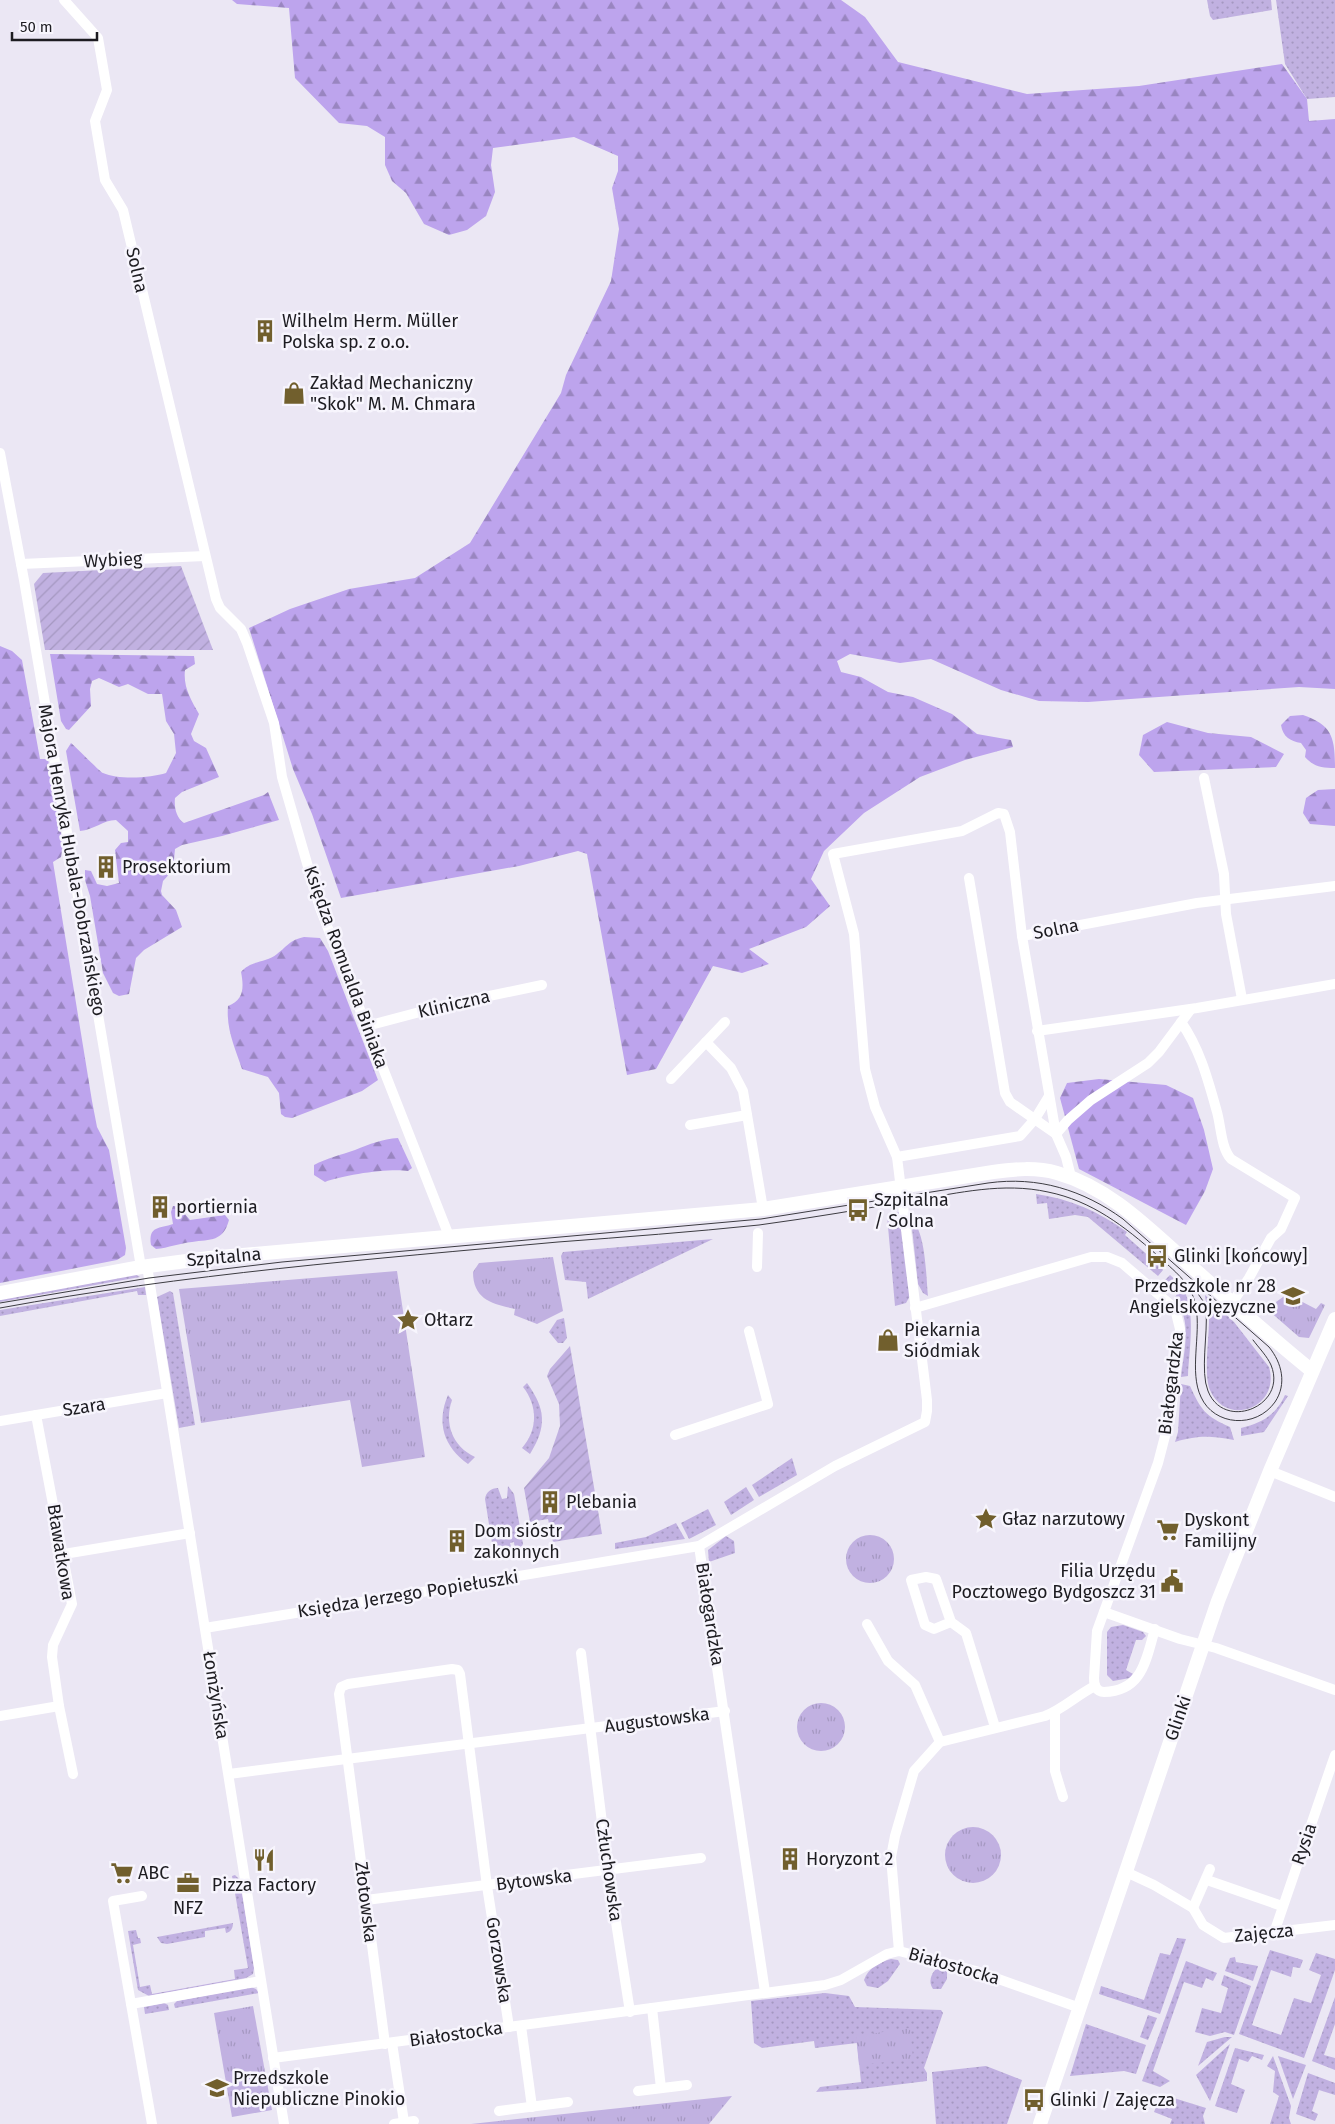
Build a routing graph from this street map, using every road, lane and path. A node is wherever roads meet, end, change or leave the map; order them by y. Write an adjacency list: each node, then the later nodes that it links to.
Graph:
1 (64, 0): 3 (street, Solna)
2 (0, 453): 4 (street, Majora Henryka Hubala-Dobrzańskiego)
3 (205, 556): 4 (street, Wybieg); 16 (street, Księdza Romualda Biniaka)
4 (21, 564): 31 (street, Majora Henryka Hubala-Dobrzańskiego)
5 (1204, 778): 8 (street)
6 (970, 878): 22 (street)
7 (1335, 886): 8 (street, Solna)
8 (1226, 899): 9 (street, Solna); 12 (street)
9 (1022, 936): 17 (street, Solna); 25 (street, Białogardzka)
10 (1335, 984): 12 (street)
11 (542, 985): 16 (street, Kliniczna)
12 (1242, 1000): 13 (street)
13 (1191, 1009): 15 (street); 17 (street)
14 (726, 1022): 18 (street)
15 (1182, 1022): 24 (street); 34 (street)
16 (367, 1026): 30 (street, Księdza Romualda Biniaka)
17 (1038, 1031): 20 (street, Solna)
18 (706, 1042): 19 (street); 21 (street)
19 (671, 1079)
20 (1049, 1096): 22 (street); 24 (street, Solna)
21 (746, 1115): 23 (street); 28 (street)
22 (1035, 1119): 24 (street); 25 (street)
23 (690, 1125)
24 (1056, 1134): 26 (street, Solna)
25 (897, 1158): 27 (street, Białogardzka)
26 (1071, 1177): 27 (street, Szpitalna); 34 (street, Szpitalna)
27 (902, 1186): 28 (street, Szpitalna); 35 (street, Białogardzka)
28 (763, 1209): 30 (street, Szpitalna)
29 (758, 1233): 32 (street)
30 (449, 1236): 31 (street, Szpitalna)
31 (144, 1266): 33 (street, Szpitalna); 39 (street, Łomżyńska)
32 (758, 1267)
33 (0, 1293)
34 (1232, 1303): 38 (street)
35 (915, 1308): 46 (street, Białogardzka); 48 (street, Białogardzka)
36 (1335, 1319): 38 (street, Glinki)
37 (749, 1331): 42 (street)
38 (1312, 1371): 43 (street, Glinki)
39 (167, 1393): 40 (street, Szara); 45 (street, Łomżyńska)
40 (36, 1414): 41 (street, Szara); 47 (street, Bławatkowa)
41 (0, 1422)
42 (676, 1435)
43 (1270, 1471): 44 (street); 53 (street, Glinki)
44 (1335, 1497)
45 (190, 1533): 47 (street); 51 (street, Łomżyńska)
46 (699, 1546): 51 (street, Księdza Jerzego Popiełuszki); 58 (street, Białogardzka)
47 (64, 1554): 57 (street, Bławatkowa)
48 (1104, 1612): 52 (street); 55 (street, Białogardzka)
49 (951, 1622): 49 (street); 61 (street)
50 (867, 1624): 63 (street)
51 (206, 1628): 68 (street, Łomżyńska)
52 (1155, 1629): 53 (street); 55 (street)
53 (1203, 1645): 56 (street); 73 (street, Glinki)
54 (581, 1653): 62 (street, Augustowska)
55 (1095, 1686): 59 (street)
56 (1335, 1690)
57 (59, 1706): 60 (street); 67 (street, Bławatkowa)
58 (725, 1711): 62 (street, Augustowska); 84 (street, Białogardzka)
59 (1055, 1712): 61 (street); 69 (street)
60 (0, 1716)
61 (996, 1727): 63 (street)
62 (590, 1729): 64 (street, Augustowska); 72 (street, Człuchowska)
63 (940, 1742): 82 (street)
64 (470, 1744): 66 (street, Augustowska); 66 (street); 75 (street, Gorzowska)
65 (1335, 1755): 78 (street, Rysia)
66 (347, 1760): 68 (street, Augustowska); 77 (street, Złotowska)
67 (73, 1774)
68 (229, 1774): 83 (street, Łomżyńska)
69 (1063, 1797)
70 (701, 1858): 72 (street, Bytowska)
71 (1210, 1869): 74 (street)
72 (608, 1871): 75 (street, Bytowska); 88 (street, Człuchowska)
73 (1126, 1872): 79 (street, Zajęcza); 87 (street, Glinki)
74 (1207, 1880): 78 (street); 79 (street)
75 (487, 1886): 77 (street, Bytowska); 90 (street, Gorzowska)
76 (142, 1896): 85 (street)
77 (366, 1900): 91 (street, Złotowska)
78 (1282, 1906): 81 (street, Rysia)
79 (1192, 1908): 81 (street, Zajęcza)
80 (1335, 1925): 81 (street, Zajęcza)
81 (1274, 1933)
82 (899, 1951): 84 (street, Białostocka); 87 (street, Białostocka)
83 (261, 1980): 85 (street); 92 (street, Łomżyńska)
84 (765, 1992): 86 (street, Białostocka)
85 (131, 2004): 100 (street)
86 (652, 2008): 88 (street, Białostocka); 94 (street)
87 (1080, 2008): 102 (street, Glinki)
88 (630, 2012): 89 (street, Białostocka)
89 (521, 2026): 90 (street, Białostocka); 97 (street, Białostocka)
90 (509, 2028): 91 (street, Białostocka)
91 (388, 2043): 92 (street, Białostocka); 99 (street, Białostocka)
92 (273, 2058): 101 (street, Łomżyńska)
93 (687, 2085): 94 (street)
94 (662, 2088): 95 (street)
95 (638, 2092)
96 (568, 2102): 97 (street)
97 (532, 2107): 98 (street)
98 (499, 2111)
99 (404, 2122)
100 (152, 2124)
101 (284, 2124)
102 (1040, 2124)

